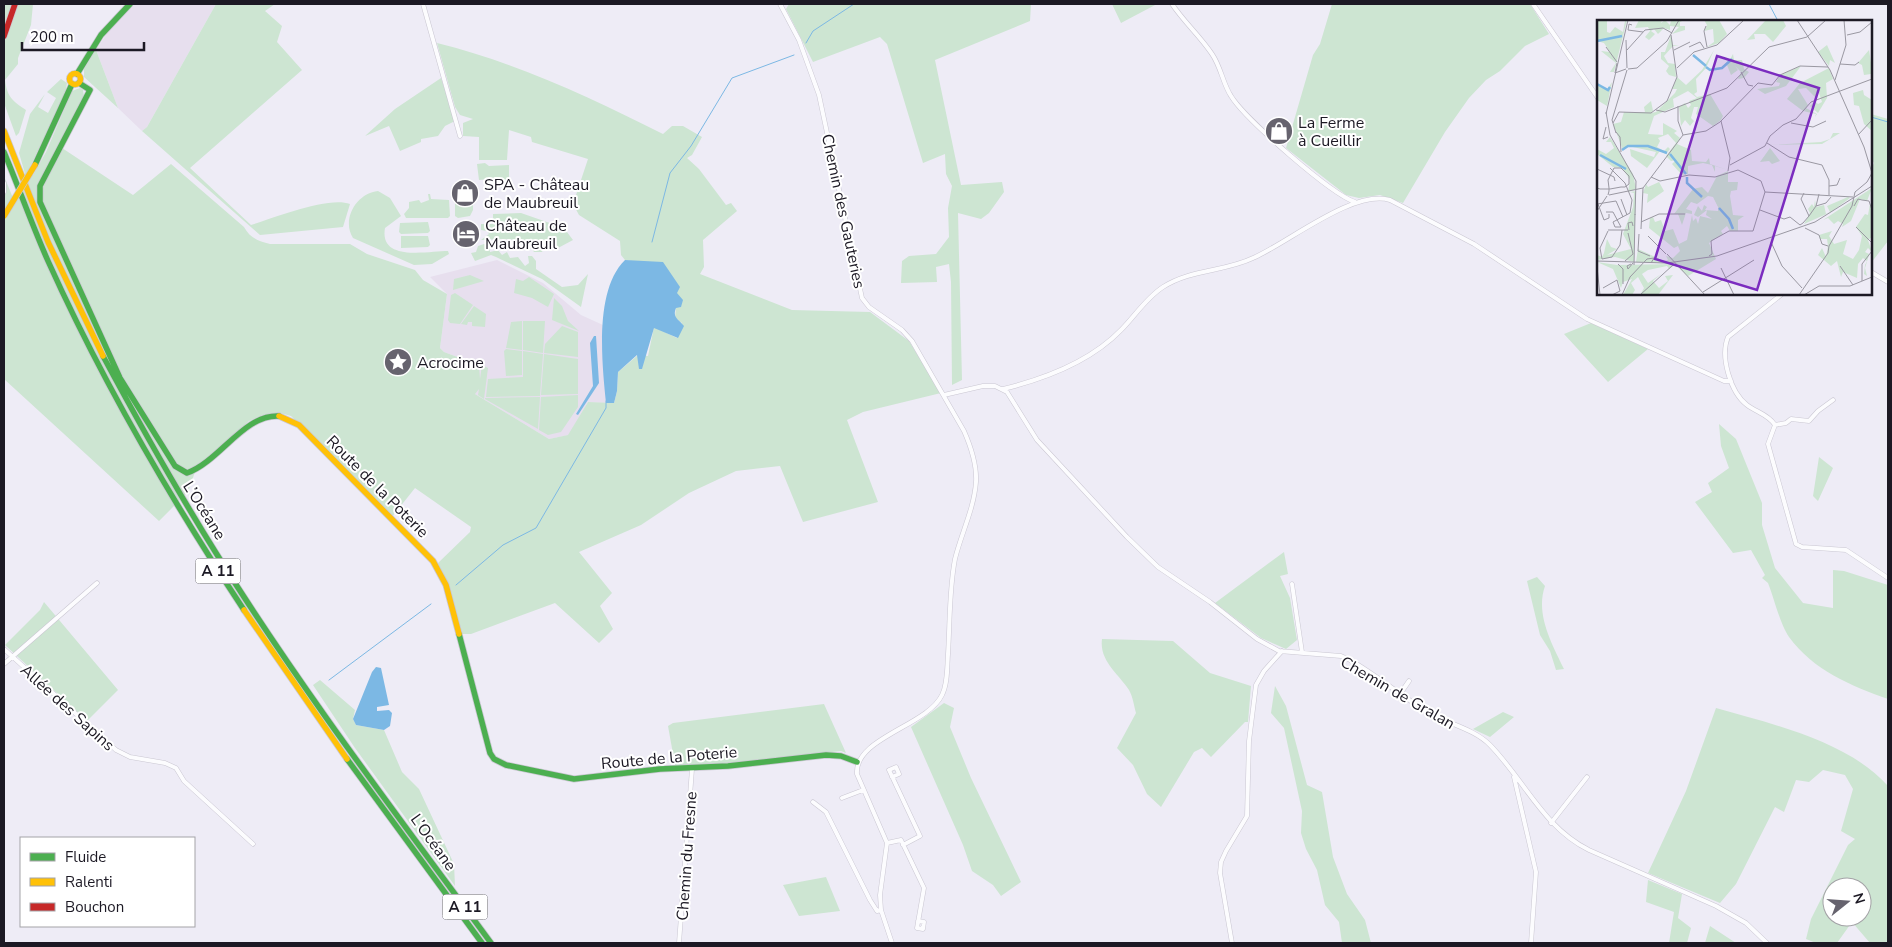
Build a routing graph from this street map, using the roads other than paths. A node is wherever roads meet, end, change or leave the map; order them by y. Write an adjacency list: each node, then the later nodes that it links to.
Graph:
1 (15, 4): 7 (main road)
2 (130, 4): 8 (main road)
3 (423, 4): 12 (street)
4 (780, 4): 23 (street, Chemin des Gauteries)
5 (1172, 4): 16 (street)
6 (1533, 4): 10 (street)
7 (4, 36)
8 (77, 74): 9 (main road); 9 (main road)
9 (76, 83): 17 (main road, bridge); 37 (main road, Route de la Poterie)
10 (1597, 97)
11 (4, 131): 51 (main road, L’Océane / A 11)
12 (460, 136)
13 (4, 152): 50 (main road, L’Océane / A 11)
14 (4, 183): 15 (street)
15 (4, 192)
16 (1355, 202): 21 (street); 22 (street)
17 (4, 216)
18 (1872, 273): 19 (street)
19 (1888, 282)
20 (1780, 295): 21 (street)
21 (1731, 381): 25 (street)
22 (1003, 389): 23 (street); 30 (street, Chemin de Gralan)
23 (944, 395): 36 (street, Chemin des Gauteries)
24 (1832, 400): 25 (street)
25 (1775, 425): 26 (street)
26 (1888, 578)
27 (97, 583): 32 (street)
28 (1292, 584): 31 (street)
29 (4, 649): 32 (street)
30 (1282, 651): 31 (street, Chemin de Gralan); 54 (street)
31 (1302, 652): 35 (street, Chemin de Gralan)
32 (11, 656): 33 (street, Allée des Sapins); 46 (street, Allée des Sapins)
33 (4, 664)
34 (1409, 681): 35 (street)
35 (1400, 694): 38 (street, Chemin de Gralan)
36 (857, 762): 37 (main road, Route de la Poterie); 41 (street)
37 (692, 769): 52 (street, Chemin du Fresne)
38 (1514, 775): 44 (street, Chemin de Gralan); 55 (street)
39 (892, 777): 47 (street)
40 (1587, 777): 44 (street)
41 (863, 790): 42 (street); 45 (street)
42 (842, 798)
43 (813, 802): 48 (street)
44 (1551, 823): 56 (street, Chemin de Gralan)
45 (887, 843): 47 (street); 48 (street)
46 (254, 844)
47 (903, 845): 49 (street)
48 (881, 910): 53 (street)
49 (918, 921)
50 (482, 943)
51 (492, 943)
52 (679, 943)
53 (892, 943)
54 (1232, 943)
55 (1531, 943)
56 (1766, 943)

